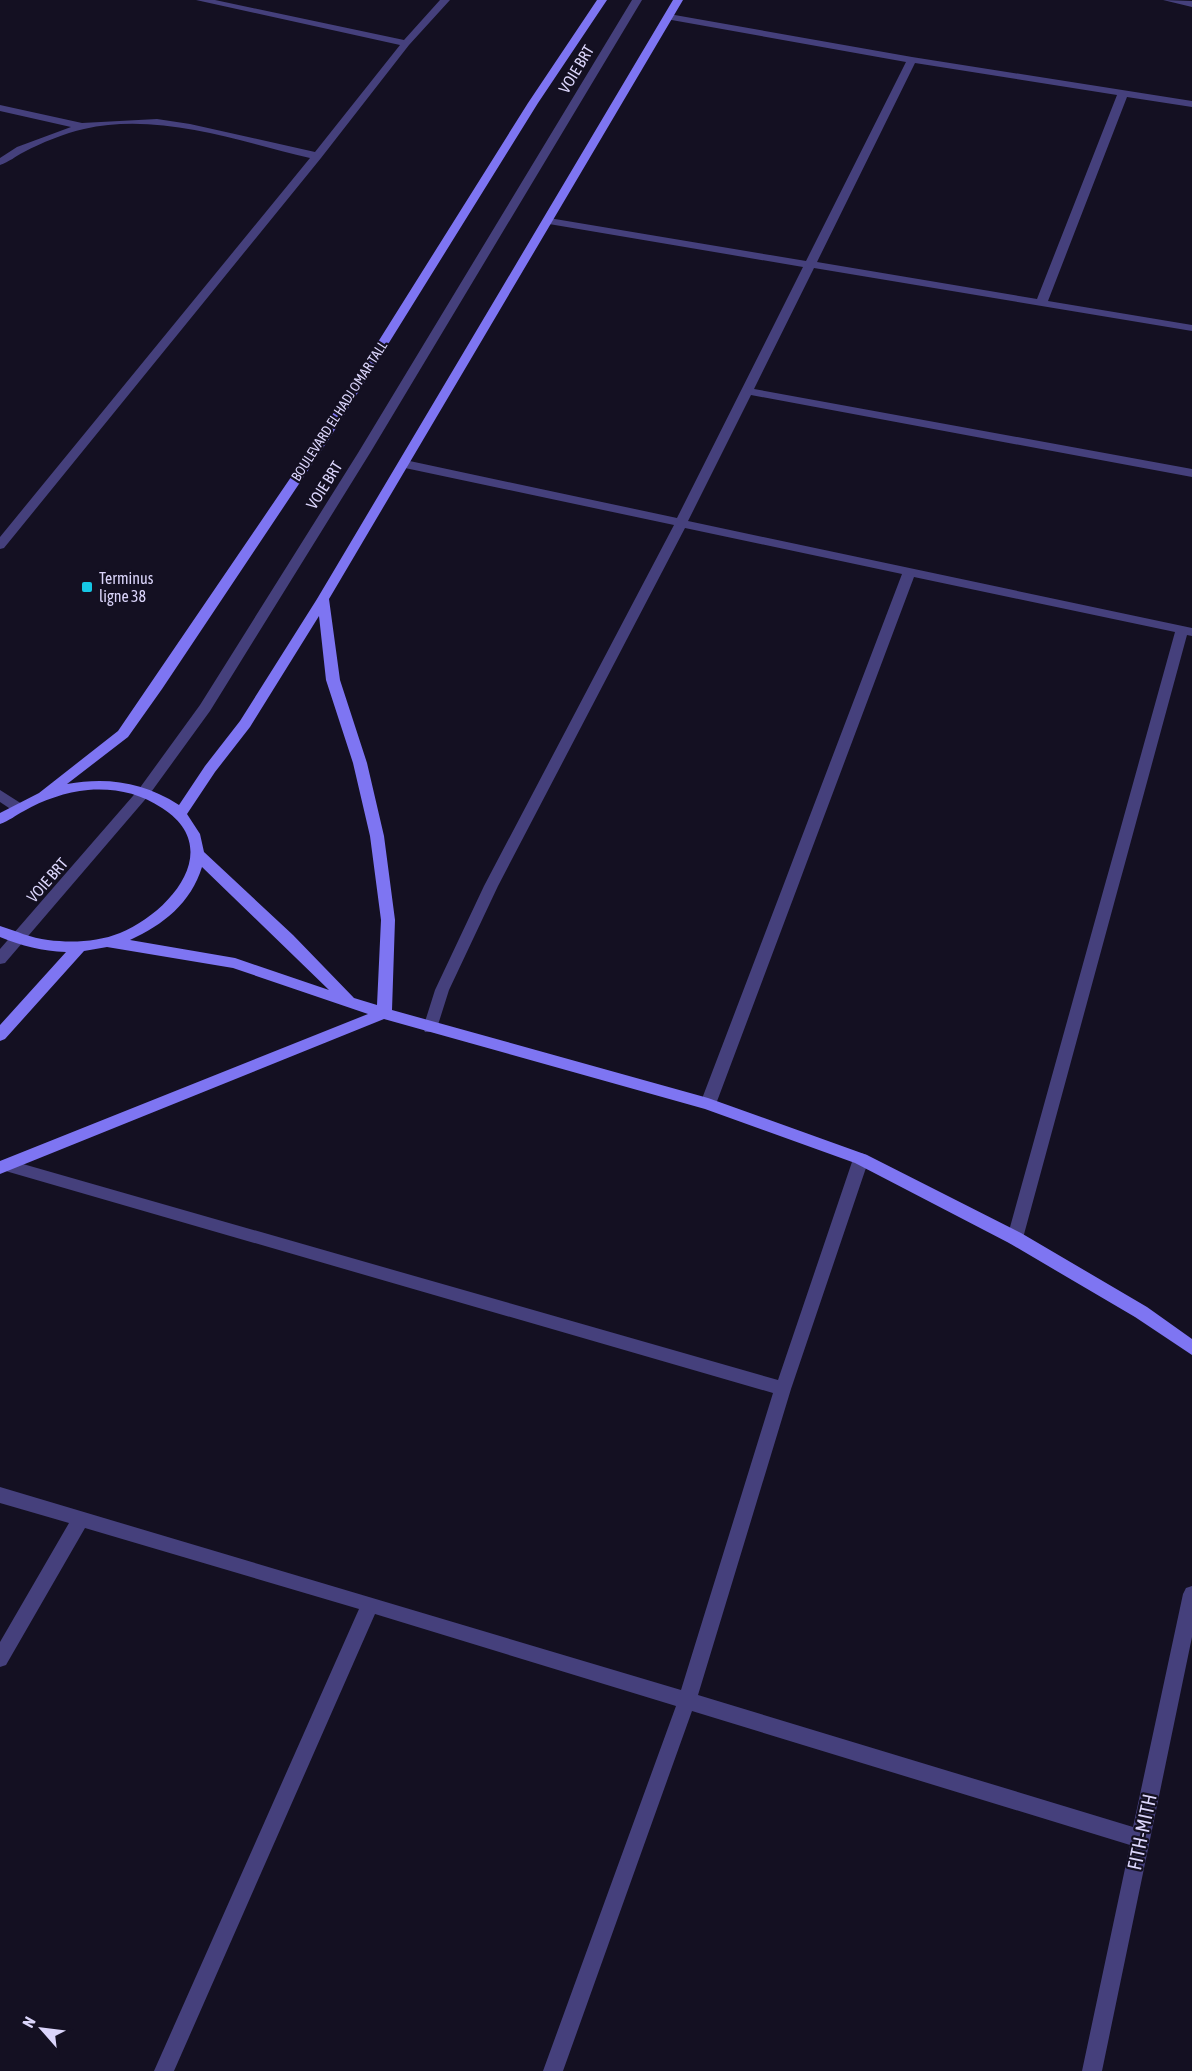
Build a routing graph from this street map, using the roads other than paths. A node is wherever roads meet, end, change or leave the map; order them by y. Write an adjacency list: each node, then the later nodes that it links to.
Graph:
1 (201, 0): 8 (street)
2 (445, 0): 11 (street)
3 (602, 0): 32 (main road, BOULEVARD EL HADJ OMAR TALL)
4 (637, 0): 31 (street, VOIE BRT)
5 (678, 0): 10 (main road)
6 (1168, 0): 7 (street)
7 (1180, 1): 9 (street)
8 (234, 3): 11 (street)
9 (1192, 4)
10 (669, 17): 12 (street); 19 (main road)
11 (406, 43): 17 (street)
12 (912, 60): 13 (street); 20 (street)
13 (1123, 93): 14 (street); 21 (street)
14 (1192, 104)
15 (0, 108): 16 (street)
16 (82, 126): 17 (street); 18 (street)
17 (317, 156): 27 (street)
18 (0, 162)
19 (549, 221): 20 (street); 24 (main road)
20 (809, 265): 21 (street); 23 (street)
21 (1041, 304): 22 (street)
22 (1192, 328)
23 (746, 391): 25 (street); 26 (street)
24 (405, 464): 26 (street); 29 (main road)
25 (1192, 473)
26 (681, 523): 28 (street); 45 (street)
27 (0, 545)
28 (909, 572): 30 (street); 47 (street)
29 (324, 599): 35 (main road); 44 (main road)
30 (1187, 631): 50 (street)
31 (144, 792): 32 (main road, BOULEVARD EL HADJ OMAR TALL); 35 (main road, BOULEVARD EL HADJ OMAR TALL); 39 (street, VOIE BRT)
32 (45, 794): 34 (main road, BOULEVARD EL HADJ OMAR TALL)
33 (0, 795): 34 (street)
34 (17, 807): 36 (main road, BOULEVARD EL HADJ OMAR TALL)
35 (180, 814): 37 (main road, BOULEVARD EL HADJ OMAR TALL)
36 (0, 819)
37 (197, 854): 40 (main road); 43 (main road)
38 (0, 931): 39 (main road)
39 (17, 939): 41 (main road); 42 (street, VOIE BRT)
40 (108, 942): 41 (main road); 43 (main road)
41 (79, 947): 46 (main road)
42 (0, 959)
43 (350, 1002): 44 (main road)
44 (384, 1013): 45 (main road); 49 (main road)
45 (430, 1028): 47 (main road)
46 (0, 1035)
47 (708, 1104): 48 (main road)
48 (861, 1159): 50 (main road); 52 (street)
49 (4, 1167): 52 (street)
50 (1015, 1238): 51 (main road)
51 (1192, 1348)
52 (783, 1389): 58 (street)
53 (0, 1495): 54 (street)
54 (80, 1520): 56 (street); 57 (street)
55 (1192, 1594): 59 (street, FITH-MITH)
56 (370, 1604): 58 (street); 60 (street)
57 (0, 1659)
58 (687, 1700): 59 (street); 61 (street)
59 (1141, 1839): 62 (street, FITH-MITH)
60 (164, 2071)
61 (553, 2071)
62 (1092, 2071)

